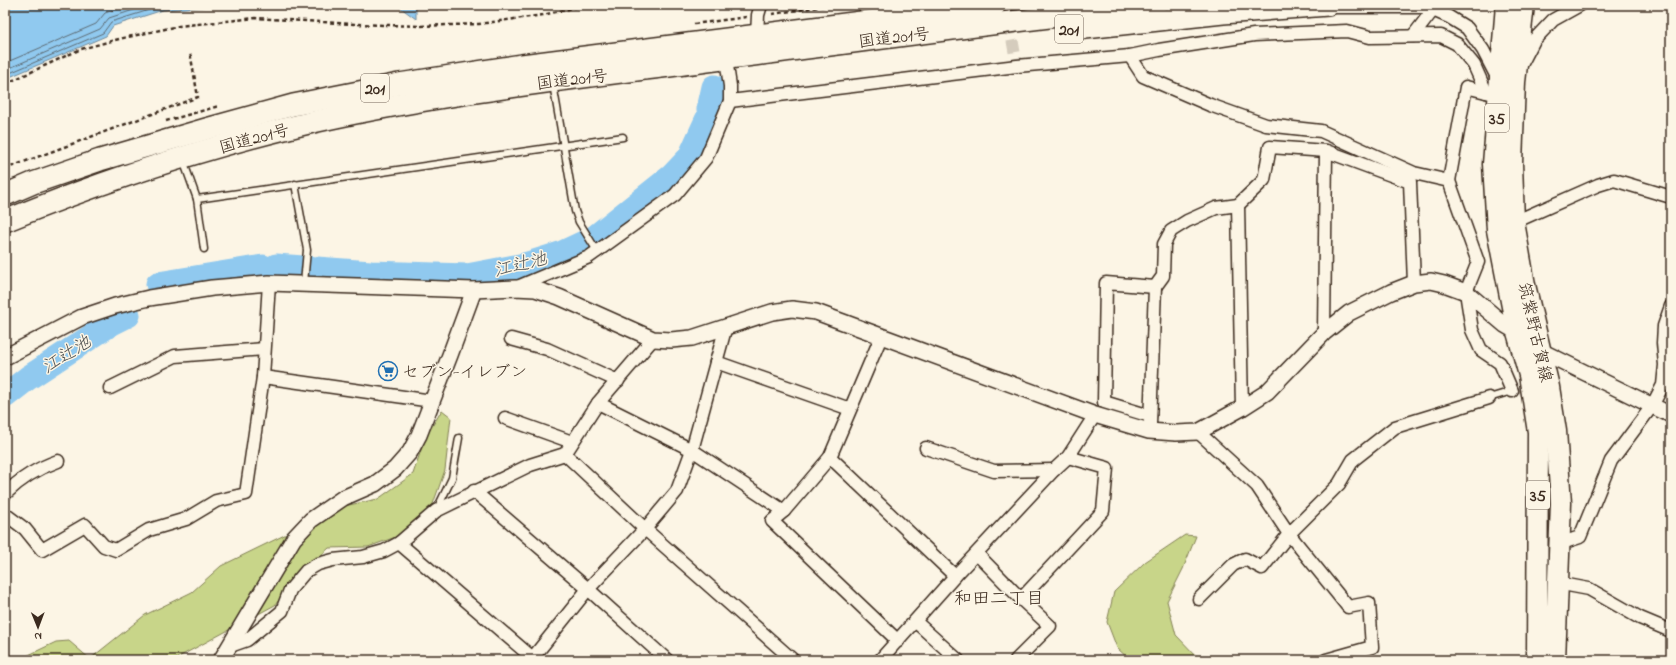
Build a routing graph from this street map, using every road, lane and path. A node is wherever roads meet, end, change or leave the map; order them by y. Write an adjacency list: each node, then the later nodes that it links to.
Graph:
1 (586, 5): 20 (path)
2 (761, 5): 13 (street)
3 (908, 5): 12 (highway, 201)
4 (995, 5): 12 (highway, 国道201号 / 201)
5 (1155, 5): 15 (highway, 国道201号 / 201)
6 (1328, 5): 10 (highway, 201)
7 (1506, 5): 21 (main road, 筑紫野古賀線 / 35)
8 (1524, 5): 21 (main road, 筑紫野古賀線 / 35)
9 (1580, 5): 21 (street)
10 (1283, 8): 11 (street); 15 (highway, 201)
11 (1433, 10): 14 (street); 21 (street)
12 (825, 28): 13 (highway, 国道201号 / 201)
13 (758, 35): 30 (highway, 国道201号 / 201)
14 (1413, 36): 17 (street); 21 (street)
15 (810, 48): 18 (highway, 国道201号 / 201)
16 (190, 52): 27 (path)
17 (1130, 56): 22 (street); 28 (street)
18 (726, 59): 19 (highway, 国道201号 / 201); 22 (street)
19 (553, 82): 24 (lane); 26 (highway, 国道201号 / 201)
20 (5, 84)
21 (1500, 87): 28 (street); 35 (main road, 筑紫野古賀線 / 35)
22 (730, 101): 37 (street)
23 (624, 137): 24 (lane)
24 (563, 146): 29 (lane); 37 (lane)
25 (1326, 151): 33 (street); 40 (street); 48 (street)
26 (182, 158): 32 (lane); 34 (highway, 国道201号 / 201)
27 (5, 169)
28 (1449, 181): 44 (street)
29 (295, 184): 32 (lane); 39 (lane)
30 (5, 195)
31 (1671, 197): 35 (street)
32 (197, 199): 36 (lane)
33 (1238, 205): 41 (street); 64 (street)
34 (5, 221)
35 (1506, 226): 47 (main road, 筑紫野古賀線 / 35); 53 (main road, 筑紫野古賀線 / 35)
36 (204, 249)
37 (597, 251): 42 (street)
38 (269, 282): 39 (street); 52 (street); 54 (street)
39 (304, 283): 43 (street)
40 (1414, 283): 44 (street); 48 (street)
41 (1155, 287): 69 (street); 69 (street)
42 (515, 288): 43 (street); 51 (street)
43 (474, 290): 61 (street)
44 (1466, 292): 47 (street); 59 (street)
45 (1671, 306): 63 (street)
46 (726, 326): 49 (street); 51 (street); 55 (street)
47 (1517, 332): 53 (street); 107 (main road, 筑紫野古賀線 / 35)
48 (1324, 333): 64 (street)
49 (881, 337): 65 (street); 66 (street)
50 (512, 339): 57 (street)
51 (654, 339): 57 (street)
52 (264, 349): 56 (street); 58 (street)
53 (1541, 351): 63 (street); 88 (main road, 筑紫野古賀線 / 35)
54 (5, 357)
55 (716, 362): 65 (street); 74 (street)
56 (263, 377): 61 (street); 84 (street)
57 (618, 381): 62 (street)
58 (110, 388)
59 (1512, 391): 60 (lane)
60 (1489, 398): 86 (street)
61 (432, 401): 98 (street)
62 (598, 403): 72 (street); 74 (street)
63 (1652, 406): 67 (street); 88 (street)
64 (1242, 408): 70 (street)
65 (850, 409): 76 (street)
66 (1095, 415): 69 (street); 77 (street)
67 (1671, 415)
68 (505, 418): 72 (street)
69 (1150, 424): 70 (street)
70 (1198, 432): 86 (street)
71 (459, 438): 82 (lane)
72 (572, 442): 75 (street)
73 (926, 448): 79 (street)
74 (692, 450): 83 (street); 85 (street)
75 (565, 454): 80 (street); 85 (street)
76 (830, 457): 83 (street); 90 (street)
77 (1068, 457): 79 (street); 93 (street)
78 (58, 461): 81 (street)
79 (1054, 470): 89 (street)
80 (474, 491): 82 (street); 92 (street)
81 (5, 494)
82 (436, 511): 87 (street)
83 (784, 511): 97 (street)
84 (5, 514)
85 (645, 529): 92 (street); 102 (street)
86 (1289, 534): 94 (street); 106 (street)
87 (399, 543): 98 (street); 99 (street)
88 (1559, 544): 91 (main road, 筑紫野古賀線 / 35)
89 (977, 554): 90 (street); 93 (street)
90 (955, 576): 95 (street)
91 (1557, 584): 96 (street); 108 (main road, 筑紫野古賀線 / 35)
92 (588, 589): 99 (street); 101 (street)
93 (1021, 599): 105 (street)
94 (1199, 599)
95 (916, 622): 97 (street); 104 (street)
96 (1671, 631)
97 (898, 641): 103 (street)
98 (230, 646): 100 (street)
99 (533, 659)
100 (221, 660)
101 (667, 660)
102 (793, 660)
103 (880, 660)
104 (958, 660)
105 (1016, 660)
106 (1326, 660)
107 (1537, 660)
108 (1555, 660)

